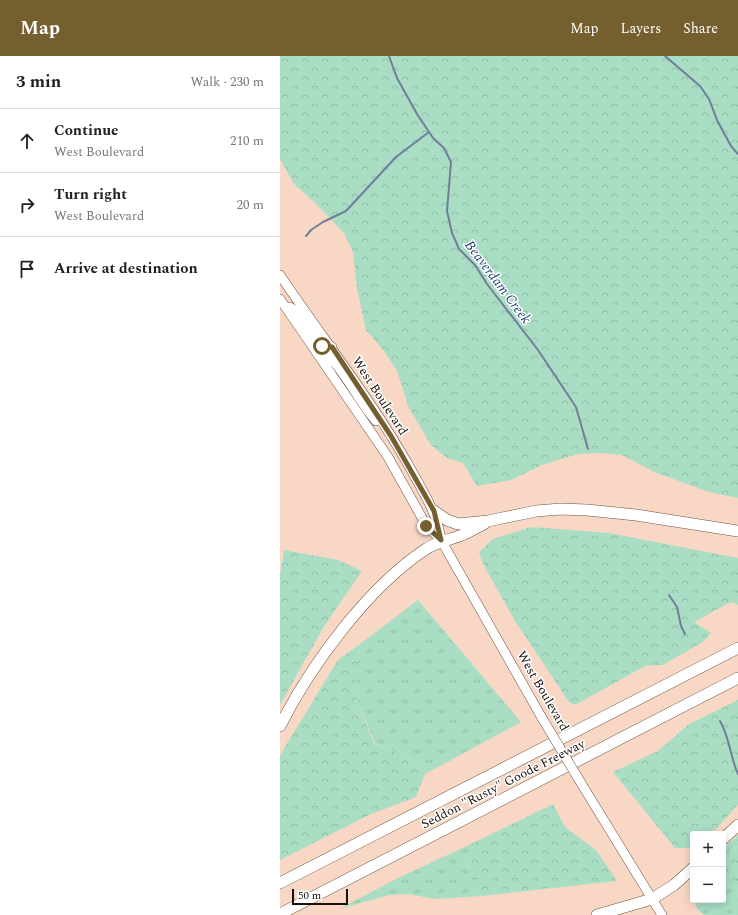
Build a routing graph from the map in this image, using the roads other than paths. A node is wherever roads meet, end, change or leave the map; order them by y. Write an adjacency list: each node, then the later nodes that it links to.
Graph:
1 (280, 275): 3 (street, West Boulevard)
2 (280, 299): 3 (street); 4 (street, West Boulevard)
3 (332, 347): 5 (street, West Boulevard)
4 (319, 354): 5 (street); 9 (street, West Boulevard)
5 (391, 436): 6 (street, West Boulevard)
6 (434, 511): 7 (highway); 9 (street, West Boulevard)
7 (488, 521): 8 (highway); 9 (highway)
8 (738, 531)
9 (441, 540): 12 (highway); 17 (street, West Boulevard, bridge)
10 (738, 648): 16 (highway, Seddon "Rusty" Goode Freeway)
11 (738, 678): 18 (highway, Seddon "Rusty" Goode Freeway)
12 (280, 726)
13 (738, 825): 14 (highway)
14 (726, 836)
15 (690, 871): 17 (highway)
16 (280, 883)
17 (652, 899): 19 (highway); 20 (street, West Boulevard)
18 (280, 914)
19 (598, 915)
20 (662, 915)

